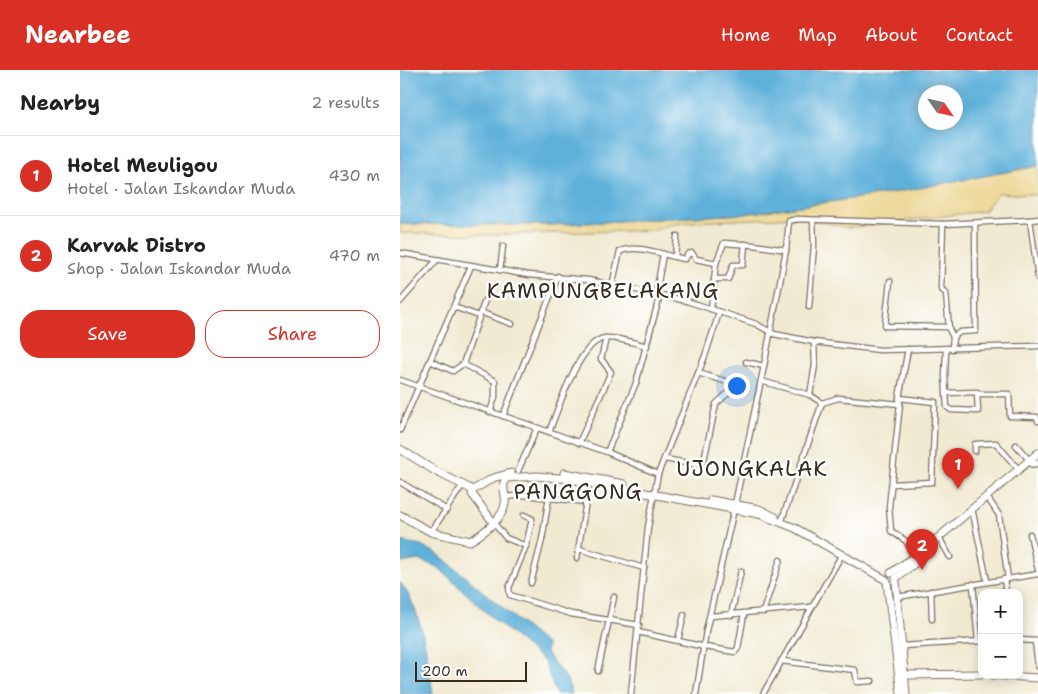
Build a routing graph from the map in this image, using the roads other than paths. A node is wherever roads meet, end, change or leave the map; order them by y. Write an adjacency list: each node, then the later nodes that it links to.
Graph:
1 (1038, 219): 2 (street)
2 (1030, 220): 5 (street); 19 (street)
3 (813, 221): 4 (street); 9 (street); 26 (street)
4 (942, 224): 5 (street); 31 (street)
5 (975, 224): 33 (street)
6 (677, 236): 12 (street)
7 (745, 244): 9 (street); 14 (street); 18 (street)
8 (503, 246): 16 (street)
9 (786, 250): 32 (street)
10 (400, 253): 13 (street)
11 (663, 254): 12 (street); 21 (street); 22 (street)
12 (676, 258): 14 (street)
13 (436, 261): 15 (street); 24 (street)
14 (716, 263): 18 (street)
15 (472, 266): 16 (street); 25 (street)
16 (500, 270): 17 (street)
17 (558, 276): 21 (street); 57 (street)
18 (714, 278): 27 (street)
19 (1038, 278)
20 (890, 281): 31 (street)
21 (612, 286): 22 (street)
22 (658, 295): 27 (street); 36 (street)
23 (486, 300): 29 (street)
24 (400, 302)
25 (454, 307): 29 (street); 40 (street)
26 (809, 308)
27 (711, 309): 28 (street)
28 (719, 313): 32 (street); 44 (street)
29 (480, 314): 30 (street); 42 (street)
30 (512, 324)
31 (949, 328): 33 (street)
32 (770, 332): 35 (street); 43 (street)
33 (952, 336): 39 (street)
34 (606, 338): 36 (street); 61 (street); 62 (street)
35 (814, 342): 38 (street); 49 (street)
36 (647, 346): 66 (street)
37 (1038, 346): 39 (street)
38 (908, 349): 39 (street); 51 (street)
39 (949, 349): 48 (street)
40 (430, 361): 42 (street); 47 (street)
41 (746, 362): 43 (street)
42 (463, 364): 56 (street)
43 (764, 366): 46 (street)
44 (698, 373): 68 (street); 68 (street)
45 (400, 380): 47 (street)
46 (761, 381): 49 (street); 83 (street)
47 (419, 387): 56 (street); 60 (street)
48 (946, 393): 50 (street); 54 (street)
49 (810, 394): 52 (street)
50 (978, 394): 54 (street); 58 (street)
51 (899, 398): 53 (street); 55 (street)
52 (822, 404): 53 (street); 88 (street)
53 (900, 404): 75 (street)
54 (947, 407): 55 (street)
55 (935, 408): 75 (street)
56 (490, 412): 57 (street)
57 (503, 416): 59 (street)
58 (1038, 421)
59 (537, 428): 61 (street); 71 (street)
60 (400, 430)
61 (549, 432): 62 (street)
62 (579, 443): 66 (street)
63 (1016, 445): 69 (street)
64 (400, 449): 76 (main road)
65 (975, 451): 70 (street)
66 (607, 452): 72 (street)
67 (1038, 453): 69 (main road)
68 (665, 459): 72 (street)
69 (1035, 461): 70 (main road); 81 (main road)
70 (1019, 470): 96 (main road)
71 (518, 472): 77 (main road); 78 (main road)
72 (658, 474): 78 (street)
73 (400, 482): 84 (street)
74 (590, 483): 78 (main road); 80 (main road); 82 (street)
75 (892, 484): 96 (street)
76 (462, 486): 77 (main road); 84 (street)
77 (473, 490): 89 (main road)
78 (655, 493): 83 (main road); 100 (street)
79 (549, 497): 80 (street); 82 (street); 107 (street)
80 (505, 498): 89 (main road)
81 (989, 500): 85 (main road); 105 (street)
82 (586, 502): 94 (street)
83 (735, 507): 88 (main road); 95 (main road); 118 (street)
84 (447, 510): 90 (street)
85 (973, 513): 92 (main road); 106 (street)
86 (400, 515): 90 (main road)
87 (524, 515): 93 (street)
88 (782, 520): 104 (main road)
89 (493, 522): 90 (main road); 93 (street)
90 (431, 532)
91 (1030, 534): 101 (street)
92 (941, 541): 97 (street); 104 (main road)
93 (526, 546): 120 (street)
94 (578, 549): 98 (street); 100 (street)
95 (841, 556): 104 (main road); 113 (street)
96 (915, 557): 104 (main road)
97 (950, 557)
98 (577, 558)
99 (780, 560): 114 (street)
100 (644, 568): 121 (street)
101 (1038, 570)
102 (741, 571): 117 (street)
103 (1038, 574): 105 (street)
104 (890, 578): 112 (main road); 141 (main road)
105 (1006, 579): 106 (street); 109 (street)
106 (987, 581): 108 (street)
107 (531, 583)
108 (973, 584): 110 (street); 123 (street)
109 (1006, 589)
110 (931, 591): 112 (street); 119 (street)
111 (614, 597): 120 (street)
112 (897, 597): 128 (main road)
113 (811, 607): 114 (street); 130 (street)
114 (762, 612): 115 (street)
115 (744, 614): 117 (street); 129 (street)
116 (684, 615): 124 (street)
117 (731, 615): 118 (street)
118 (711, 616): 129 (street)
119 (932, 619)
120 (609, 622): 121 (street); 132 (street)
121 (639, 625): 122 (street)
122 (638, 632): 124 (street); 138 (street)
123 (979, 634)
124 (678, 640): 129 (street)
125 (1023, 640): 127 (street)
126 (978, 641): 128 (street)
127 (1037, 641): 131 (street)
128 (902, 646): 134 (main road)
129 (705, 647): 139 (street)
130 (781, 661): 137 (street); 140 (street)
131 (1038, 666)
132 (598, 671)
133 (978, 674): 134 (main road)
134 (906, 675): 142 (main road)
135 (1023, 677): 136 (main road)
136 (1038, 678)
137 (872, 680)
138 (632, 694)
139 (696, 694)
140 (763, 694)
141 (901, 694)
142 (906, 694)

